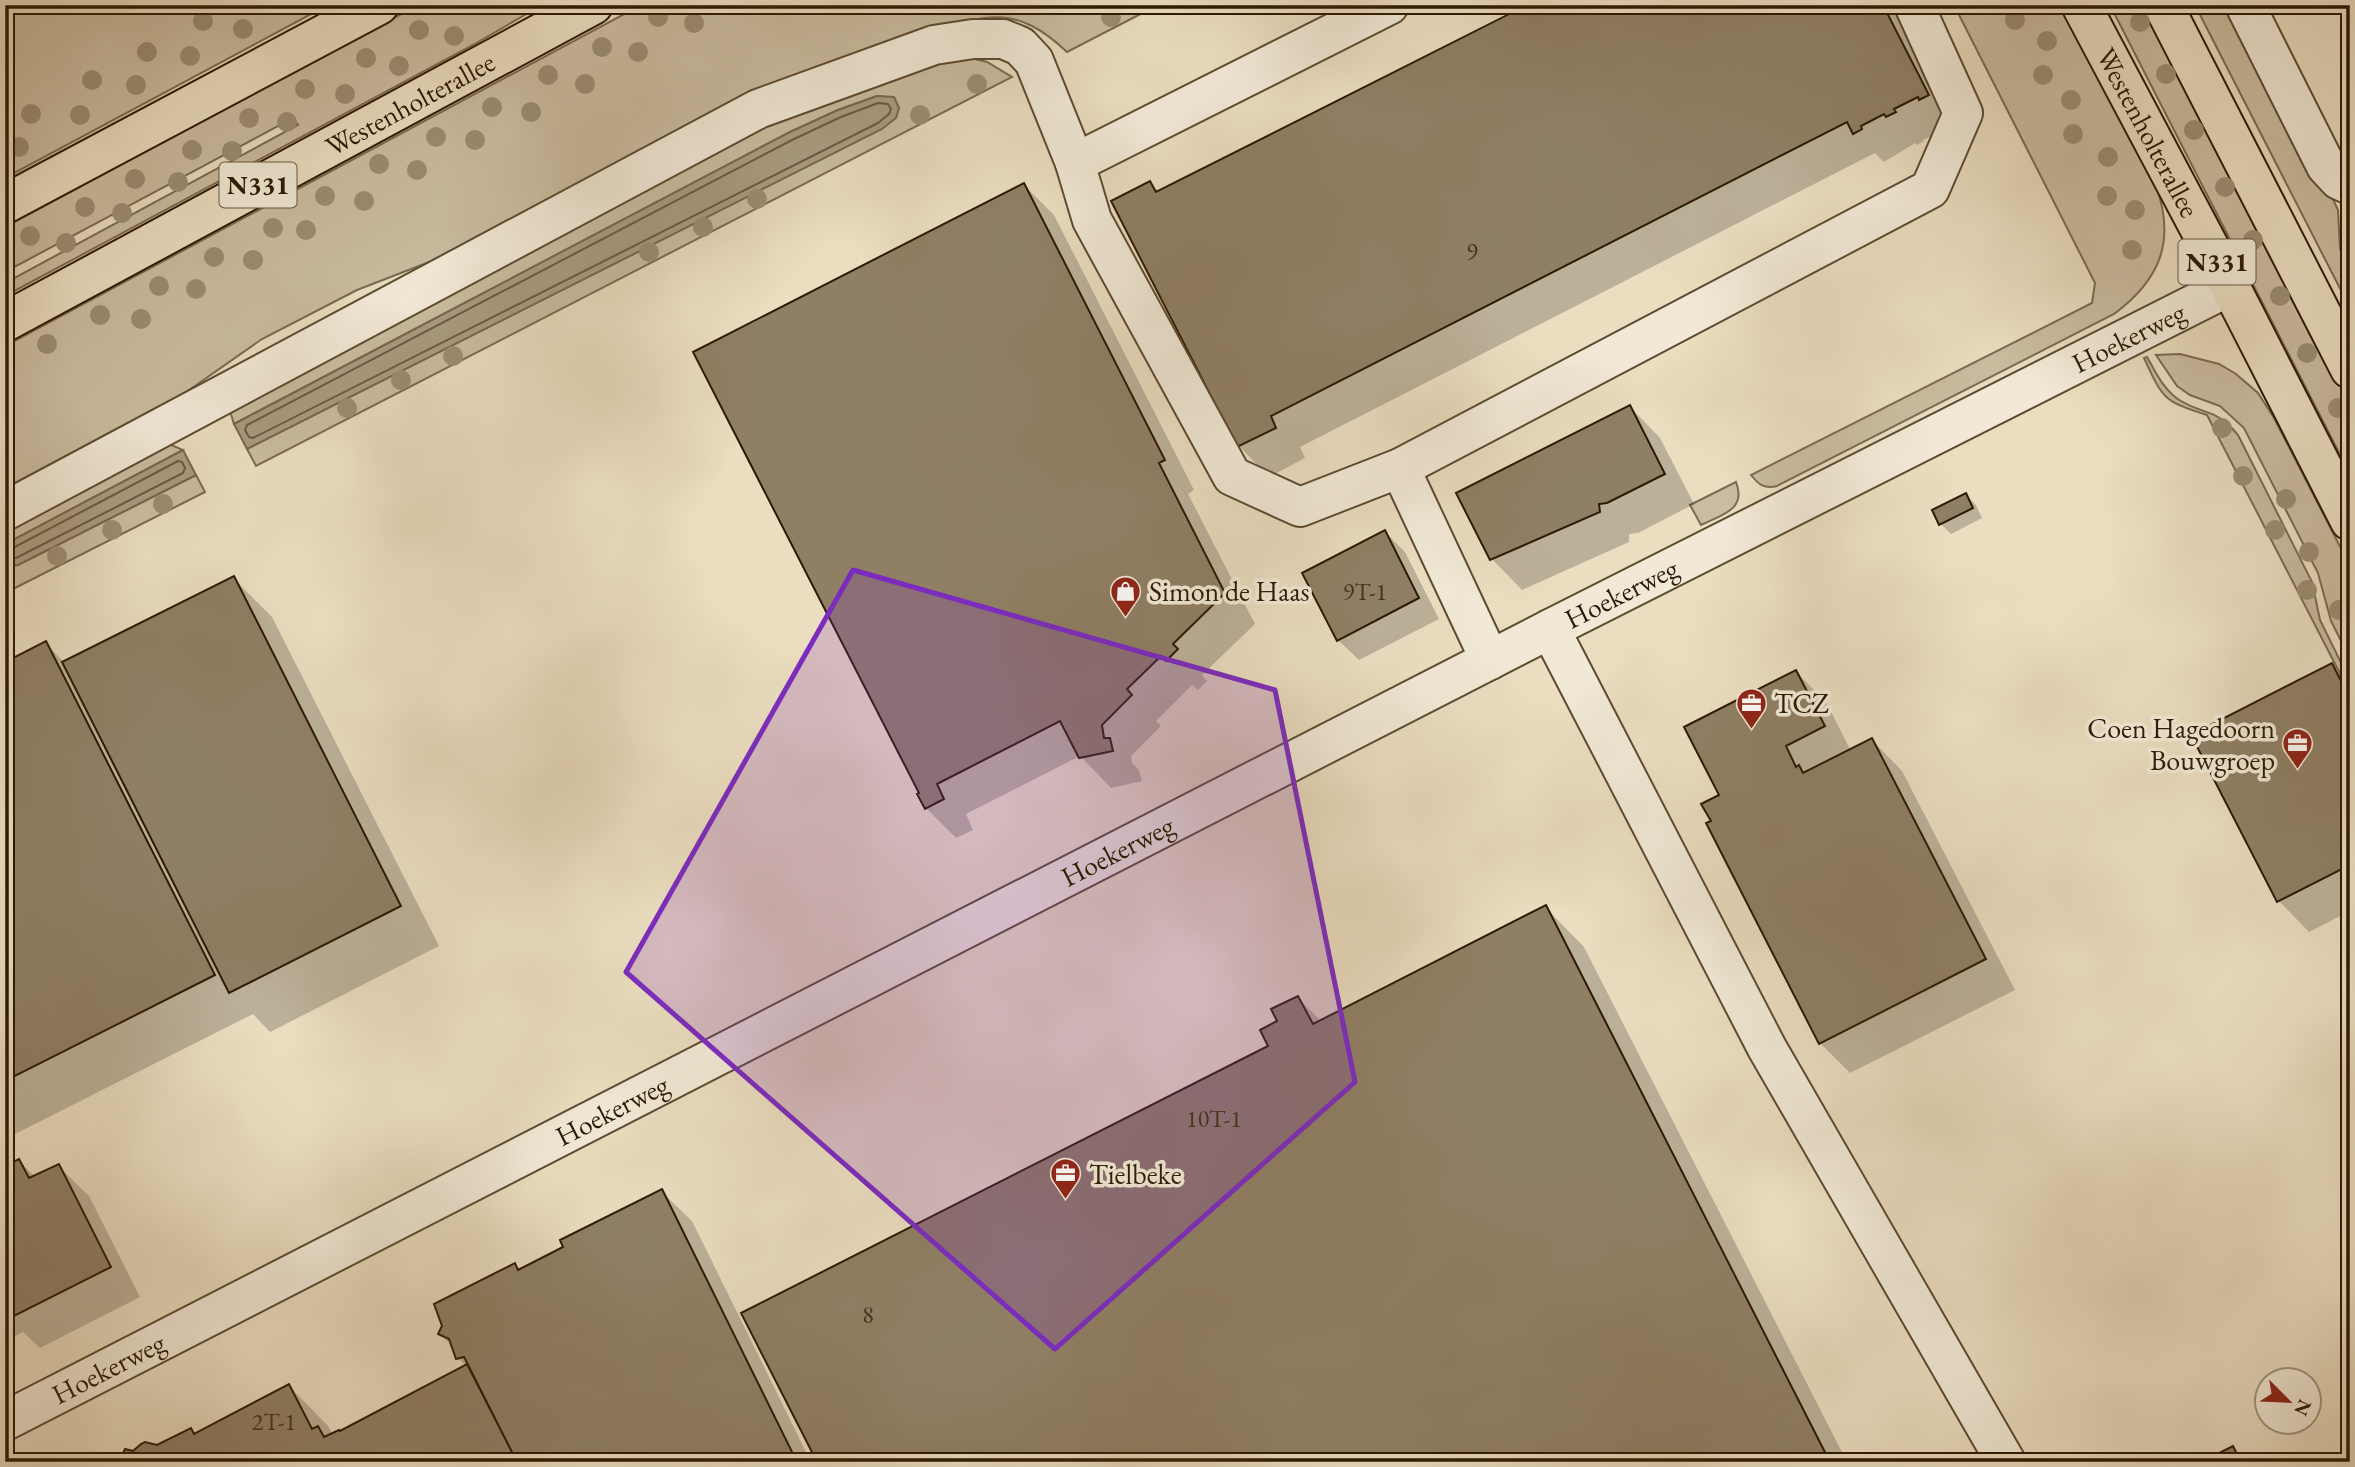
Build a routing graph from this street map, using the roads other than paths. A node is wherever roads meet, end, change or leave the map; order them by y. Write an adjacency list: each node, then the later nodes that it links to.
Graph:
1 (379, 5): 10 (main road)
2 (593, 5): 12 (main road, Westenholterallee / N331)
3 (1390, 5): 8 (street)
4 (1914, 5): 14 (street)
5 (2081, 5): 11 (main road, Westenholterallee / N331)
6 (2163, 5): 13 (main road, N331)
7 (2245, 5): 9 (street)
8 (1075, 163): 14 (street); 15 (street)
9 (2350, 185)
10 (5, 204)
11 (2230, 286): 16 (main road, Westenholterallee / N331); 17 (street, Hoekerweg)
12 (5, 322)
13 (2350, 369)
14 (1400, 468): 18 (street)
15 (5, 511)
16 (2350, 521)
17 (1550, 629): 18 (street, Hoekerweg); 20 (street)
18 (1490, 660): 19 (street, Hoekerweg)
19 (5, 1421)
20 (2006, 1462)

